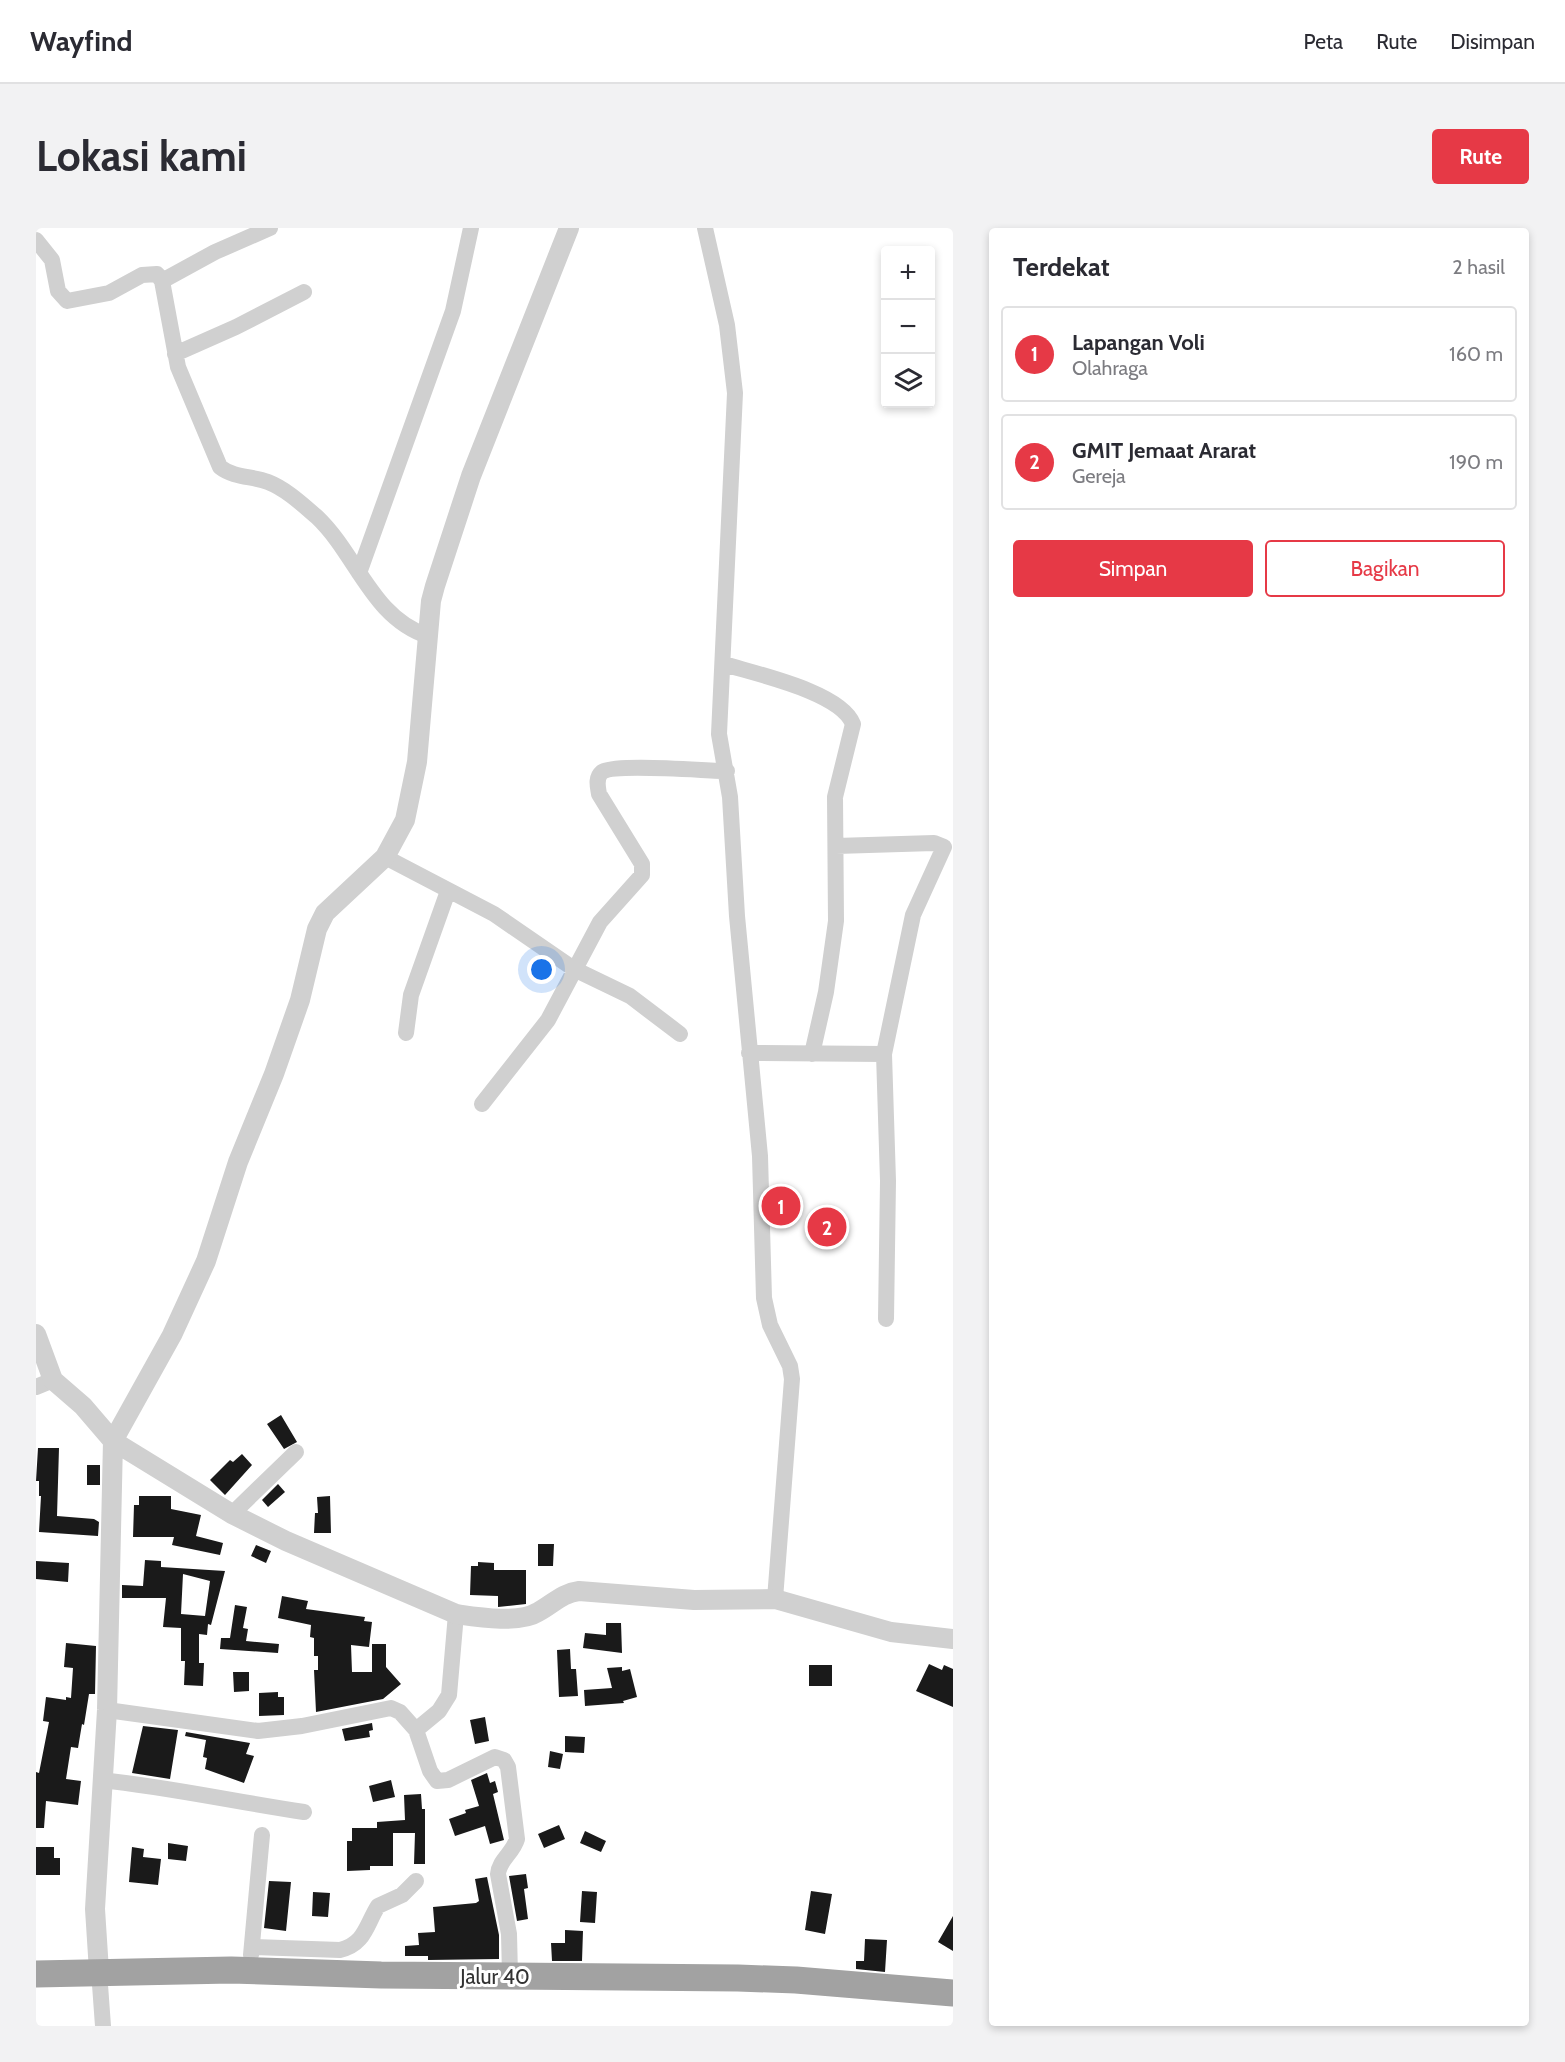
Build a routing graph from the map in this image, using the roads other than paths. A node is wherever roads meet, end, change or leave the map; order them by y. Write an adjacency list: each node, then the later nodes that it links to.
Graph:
1 (270, 228): 6 (street)
2 (471, 228): 9 (street)
3 (569, 228): 10 (street)
4 (705, 228): 11 (street)
5 (36, 240): 6 (street)
6 (162, 281): 8 (street)
7 (304, 292): 8 (street)
8 (175, 354): 9 (street)
9 (359, 573): 10 (street)
10 (428, 636): 14 (street)
11 (724, 664): 12 (street); 13 (street)
12 (727, 771): 16 (street); 19 (street)
13 (836, 846): 20 (street); 21 (street)
14 (385, 856): 15 (street); 26 (street)
15 (448, 891): 16 (street); 17 (street)
16 (574, 969): 18 (street); 22 (street)
17 (406, 1033)
18 (680, 1034)
19 (749, 1053): 20 (street); 29 (street)
20 (812, 1054): 21 (street)
21 (884, 1054): 23 (street)
22 (482, 1104)
23 (886, 1319)
24 (36, 1334): 25 (street)
25 (45, 1384): 26 (street)
26 (113, 1441): 28 (street); 32 (street)
27 (296, 1452): 28 (street)
28 (232, 1514): 30 (street)
29 (775, 1599): 30 (street); 31 (street)
30 (456, 1614): 33 (street)
31 (953, 1639)
32 (107, 1710): 33 (street); 34 (street)
33 (416, 1730): 41 (street)
34 (101, 1780): 35 (street); 39 (street)
35 (304, 1812)
36 (262, 1834): 38 (street)
37 (416, 1881): 38 (street)
38 (250, 1959): 39 (highway, Jalur 40); 41 (highway, Jalur 40)
39 (99, 1971): 40 (highway, Jalur 40); 43 (street)
40 (36, 1974)
41 (510, 1975): 42 (highway, Jalur 40)
42 (953, 1993)
43 (103, 2026)

